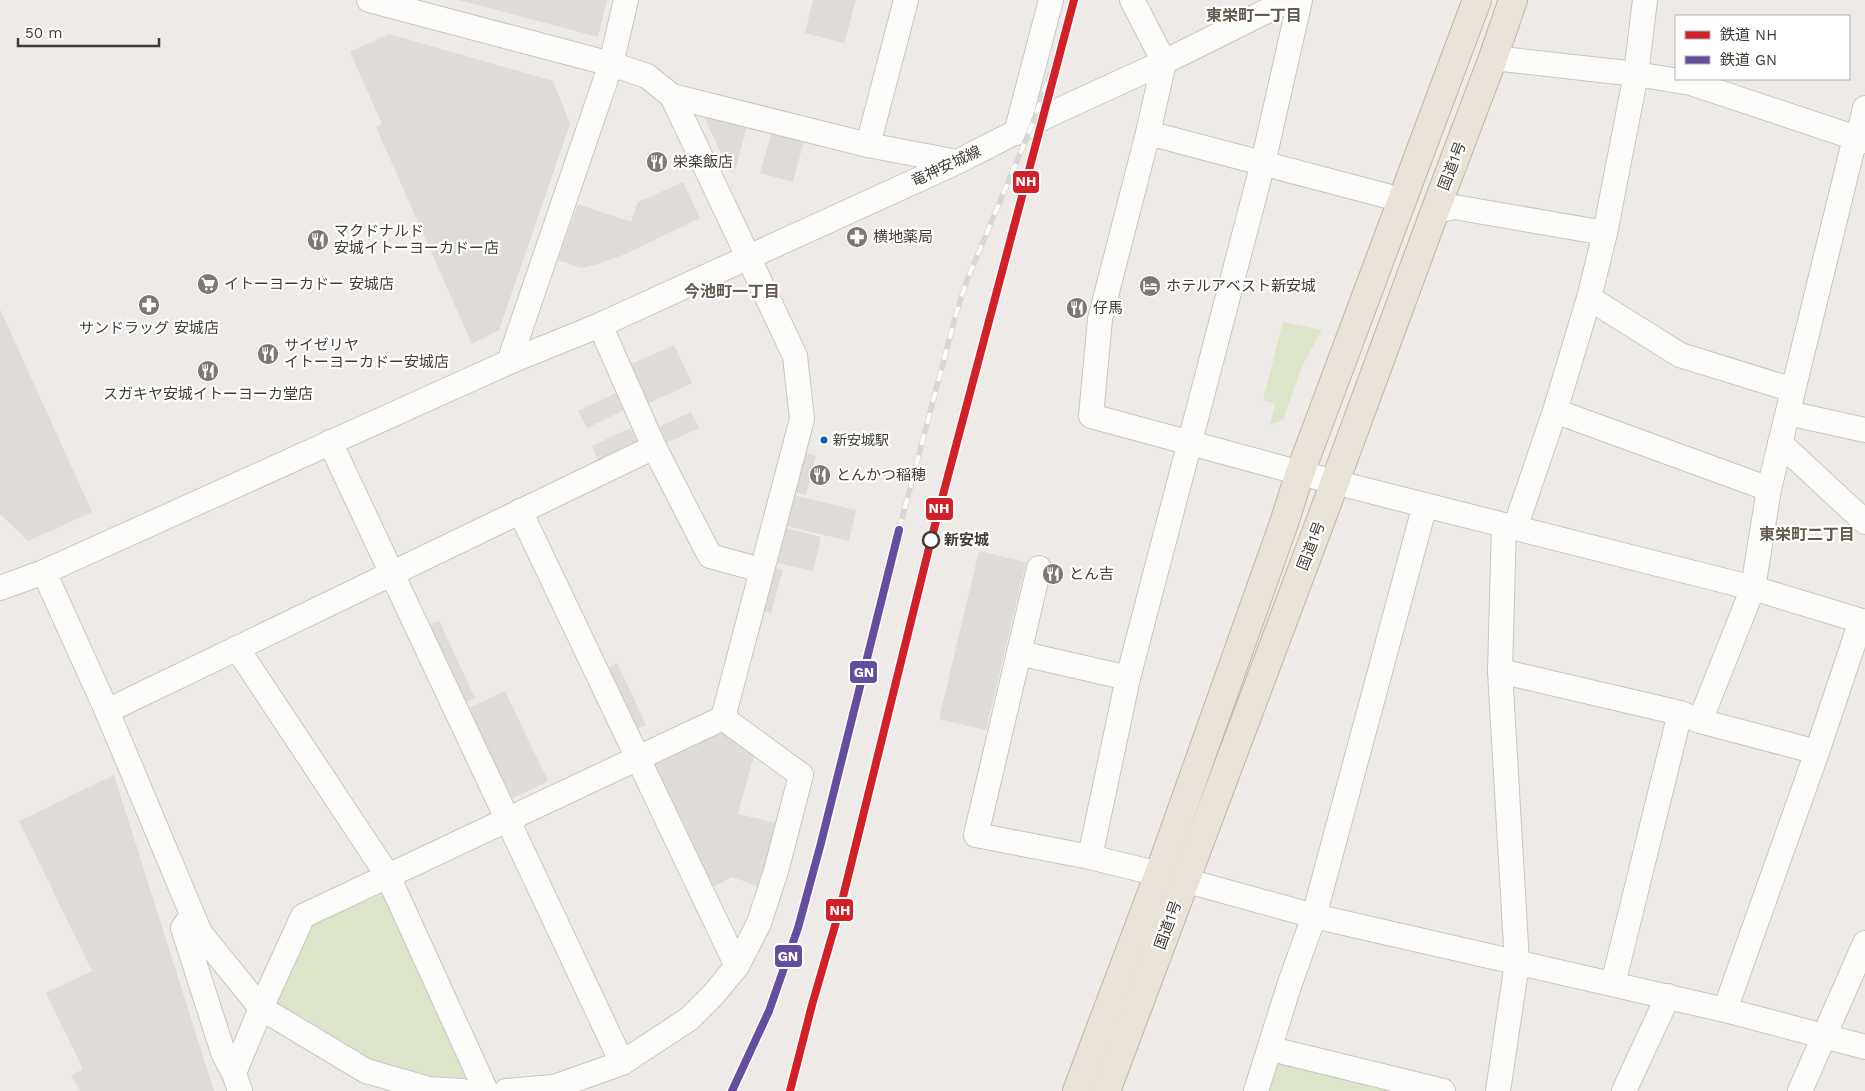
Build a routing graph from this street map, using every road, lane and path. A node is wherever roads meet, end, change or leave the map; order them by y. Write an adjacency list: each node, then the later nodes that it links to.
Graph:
1 (369, 0): 13 (street)
2 (626, 0): 13 (street)
3 (906, 0): 20 (street)
4 (1051, 0): 17 (street)
5 (1132, 0): 12 (street)
6 (1289, 0): 12 (street, 竜神安城線)
7 (1300, 0): 22 (street)
8 (1477, 0): 23 (highway, 国道1号)
9 (1513, 0): 11 (highway, 国道1号)
10 (1645, 0): 14 (street)
11 (1493, 58): 14 (street); 24 (highway, 国道1号)
12 (1164, 62): 17 (street, 竜神安城線); 18 (street)
13 (611, 64): 15 (street); 29 (street)
14 (1636, 74): 19 (street); 25 (street)
15 (672, 96): 20 (street); 26 (street)
16 (1865, 108): 19 (street)
17 (1016, 133): 21 (street, 竜神安城線)
18 (1148, 133): 22 (street); 34 (street)
19 (1861, 139): 30 (street)
20 (868, 145): 21 (street)
21 (957, 162): 26 (street, 竜神安城線)
22 (1262, 163): 23 (street); 34 (street)
23 (1402, 200): 37 (highway, 国道1号)
24 (1435, 211): 25 (street); 38 (highway, 国道1号)
25 (1605, 233): 27 (street)
26 (748, 257): 28 (street, 竜神安城線); 45 (street)
27 (1589, 298): 30 (street); 31 (street)
28 (600, 325): 29 (street, 竜神安城線); 36 (street)
29 (509, 362): 33 (street, 竜神安城線)
30 (1790, 402): 32 (street); 35 (street)
31 (1555, 411): 39 (street); 43 (street)
32 (1865, 430)
33 (330, 442): 46 (street, 竜神安城線); 47 (street)
34 (1191, 442): 37 (street); 54 (street)
35 (1780, 443): 39 (street); 42 (street)
36 (654, 447): 41 (street); 45 (street)
37 (1300, 473): 38 (street); 63 (highway, 国道1号)
38 (1334, 482): 40 (street); 63 (highway, 国道1号)
39 (1769, 489): 49 (street)
40 (1426, 505): 43 (street); 65 (street)
41 (520, 511): 47 (street); 59 (street)
42 (1865, 522)
43 (1509, 526): 49 (street); 53 (street)
44 (1040, 568): 52 (street)
45 (761, 570): 57 (street)
46 (44, 572): 48 (street, 竜神安城線); 55 (street)
47 (392, 573): 51 (street); 60 (street)
48 (0, 588)
49 (1753, 588): 50 (street); 56 (street)
50 (1863, 621): 58 (street)
51 (237, 648): 55 (street); 62 (street)
52 (1019, 653): 54 (street); 61 (street)
53 (1500, 670): 56 (street); 67 (street)
54 (1128, 678): 61 (street)
55 (107, 711): 64 (street)
56 (1690, 717): 58 (street); 69 (street)
57 (723, 718): 59 (street); 68 (street)
58 (1817, 752): 72 (street)
59 (638, 759): 60 (street); 68 (street)
60 (508, 820): 62 (street); 76 (street)
61 (1090, 857): 63 (street)
62 (388, 876): 71 (street); 81 (street)
63 (1172, 877): 65 (street); 83 (highway, 国道1号); 84 (highway, 国道1号)
64 (192, 916): 71 (street); 78 (street)
65 (1314, 916): 67 (street); 75 (street)
66 (1865, 944): 73 (street)
67 (1517, 963): 69 (street); 87 (street)
68 (737, 966): 76 (street)
69 (1613, 984): 70 (street)
70 (1668, 996): 72 (street); 88 (street)
71 (261, 1008): 77 (street); 78 (street)
72 (1725, 1010): 73 (street)
73 (1824, 1038): 74 (street); 89 (street)
74 (1865, 1047)
75 (1270, 1049): 79 (street); 85 (street)
76 (622, 1063): 82 (street)
77 (365, 1081): 80 (street)
78 (237, 1082)
79 (1416, 1088): 86 (street)
80 (462, 1091)
81 (486, 1091)
82 (506, 1091)
83 (1077, 1091)
84 (1106, 1091)
85 (1256, 1091)
86 (1443, 1091)
87 (1498, 1091)
88 (1624, 1091)
89 (1800, 1091)

